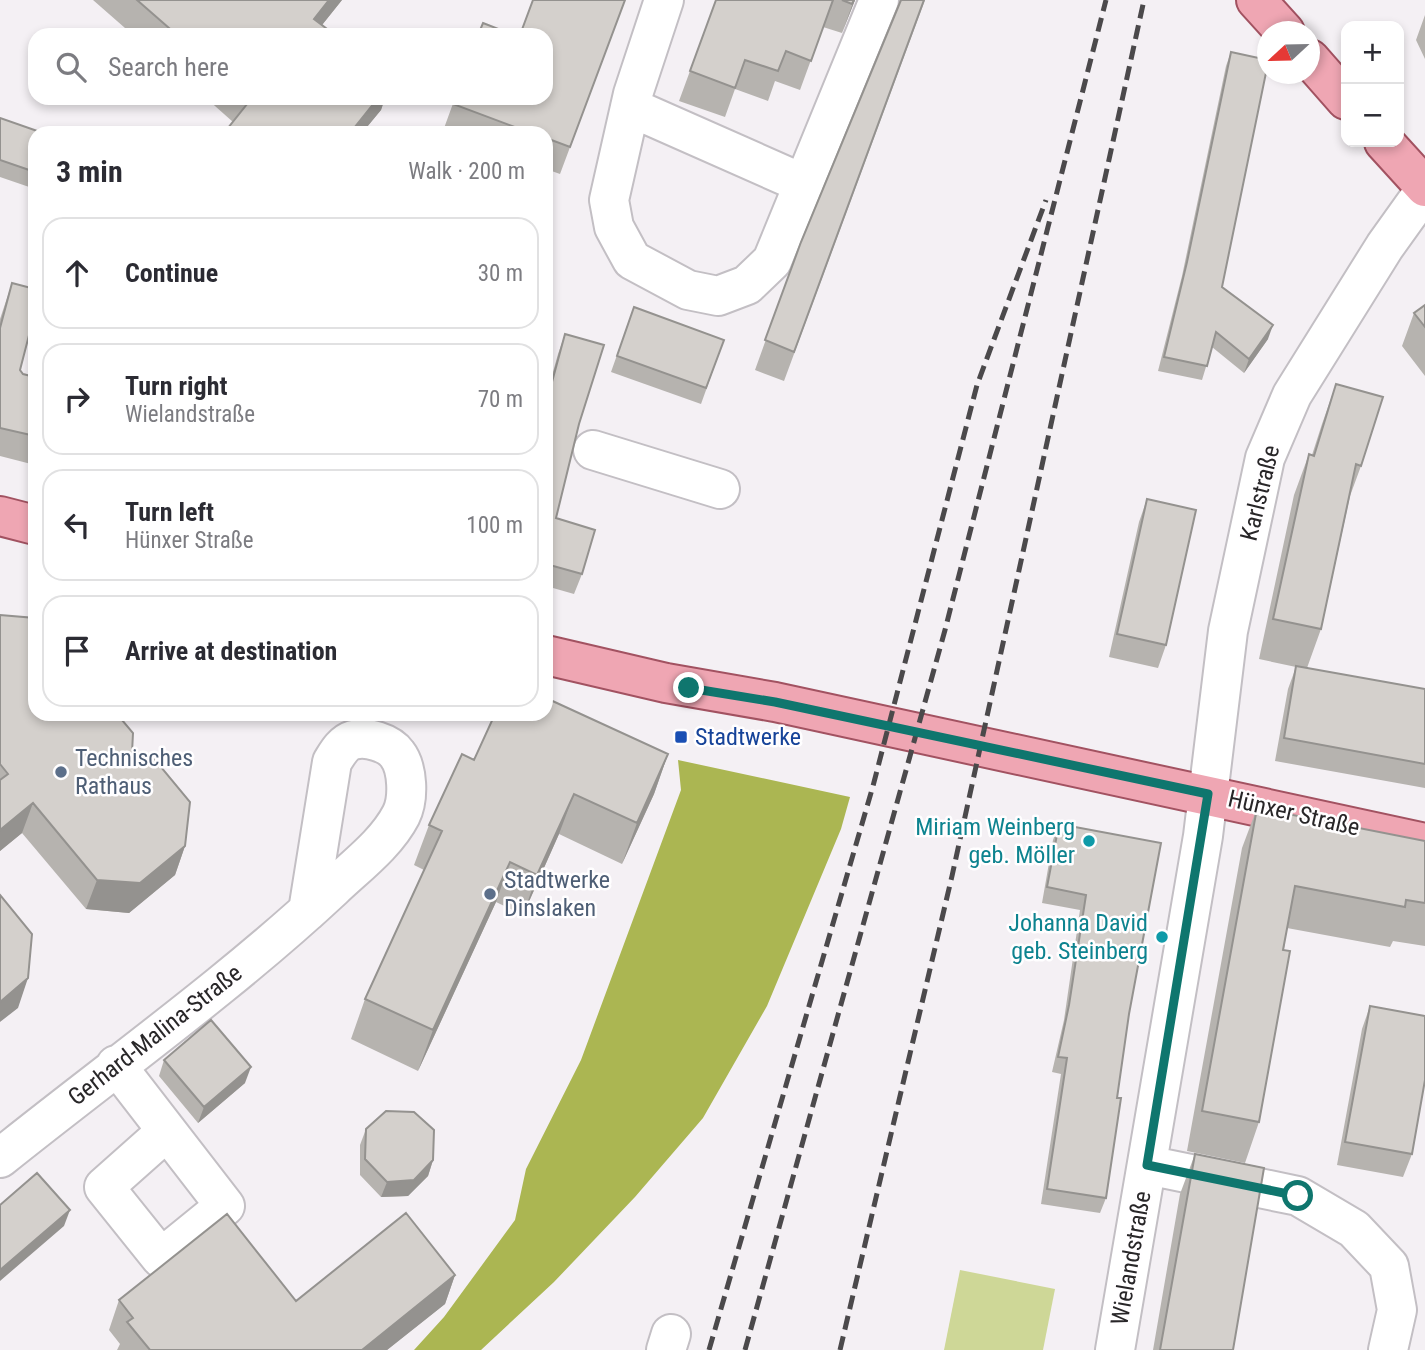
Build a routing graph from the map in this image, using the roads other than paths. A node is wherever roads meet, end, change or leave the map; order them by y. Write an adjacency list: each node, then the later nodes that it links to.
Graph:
1 (664, 0): 7 (street)
2 (879, 0): 9 (street)
3 (1256, 0): 4 (main road)
4 (1274, 21)
5 (1320, 70): 6 (main road)
6 (1341, 94)
7 (630, 107): 9 (street); 9 (street)
8 (1388, 147): 10 (main road)
9 (804, 184)
10 (1425, 188): 16 (street, Karlstraße)
11 (593, 450): 12 (street)
12 (720, 489)
13 (0, 516): 14 (main road)
14 (28, 522)
15 (553, 657): 16 (main road, Hünxer Straße)
16 (1208, 794): 17 (main road, Hünxer Straße); 22 (street, Wielandstraße)
17 (1425, 843)
18 (308, 911): 19 (street, Gerhard-Malina-Straße)
19 (116, 1065): 20 (street); 21 (street, Gerhard-Malina-Straße)
20 (167, 1130)
21 (0, 1158)
22 (1147, 1165): 23 (street, Wielandstraße); 24 (street)
23 (1115, 1350)
24 (1388, 1350)

